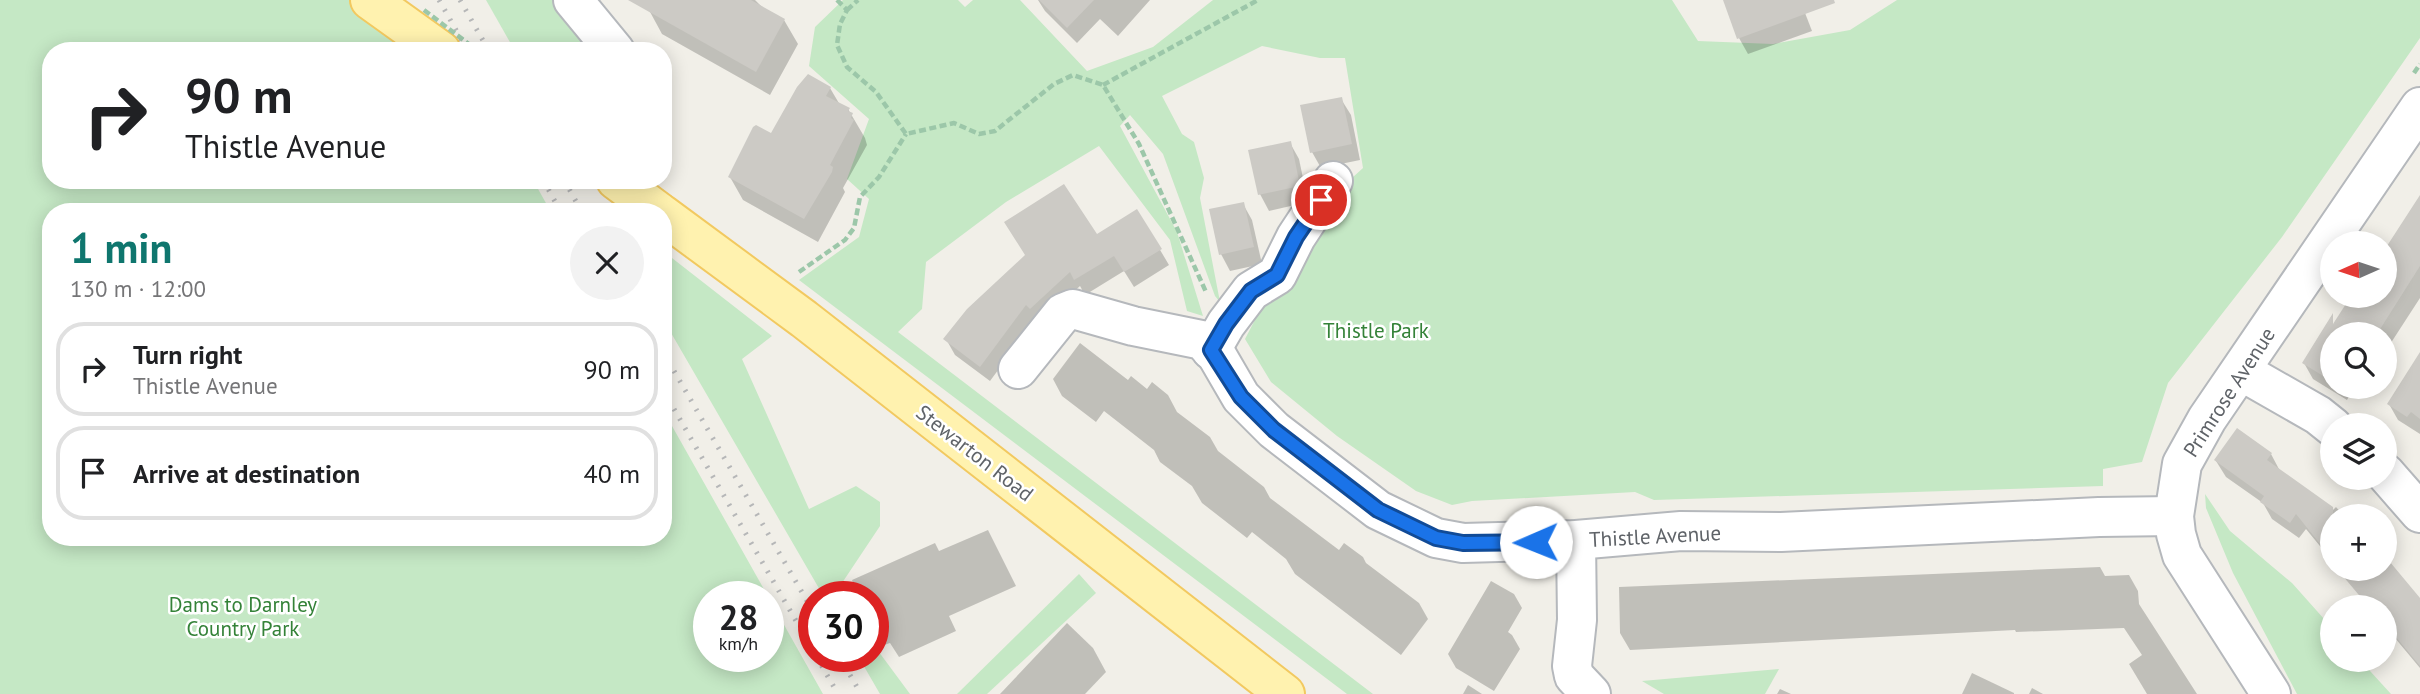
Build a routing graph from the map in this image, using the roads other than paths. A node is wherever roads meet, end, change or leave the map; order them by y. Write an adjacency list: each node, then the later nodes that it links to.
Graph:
1 (370, 0): 3 (main road)
2 (573, 0): 4 (street)
3 (430, 42)
4 (608, 42)
5 (2420, 107): 12 (street, Primrose Avenue)
6 (1333, 181): 10 (street)
7 (628, 189): 8 (main road)
8 (647, 203)
9 (672, 222): 18 (main road, Stewarton Road)
10 (1219, 337): 11 (street); 17 (street, Thistle Avenue)
11 (1018, 369)
12 (2241, 371): 13 (street); 16 (street, Primrose Avenue)
13 (2320, 417)
14 (2397, 487): 15 (street)
15 (2420, 513)
16 (2174, 516): 17 (street, Thistle Avenue); 20 (street, Primrose Avenue)
17 (1576, 540): 19 (street)
18 (1285, 694)
19 (1591, 694)
20 (2270, 694)

